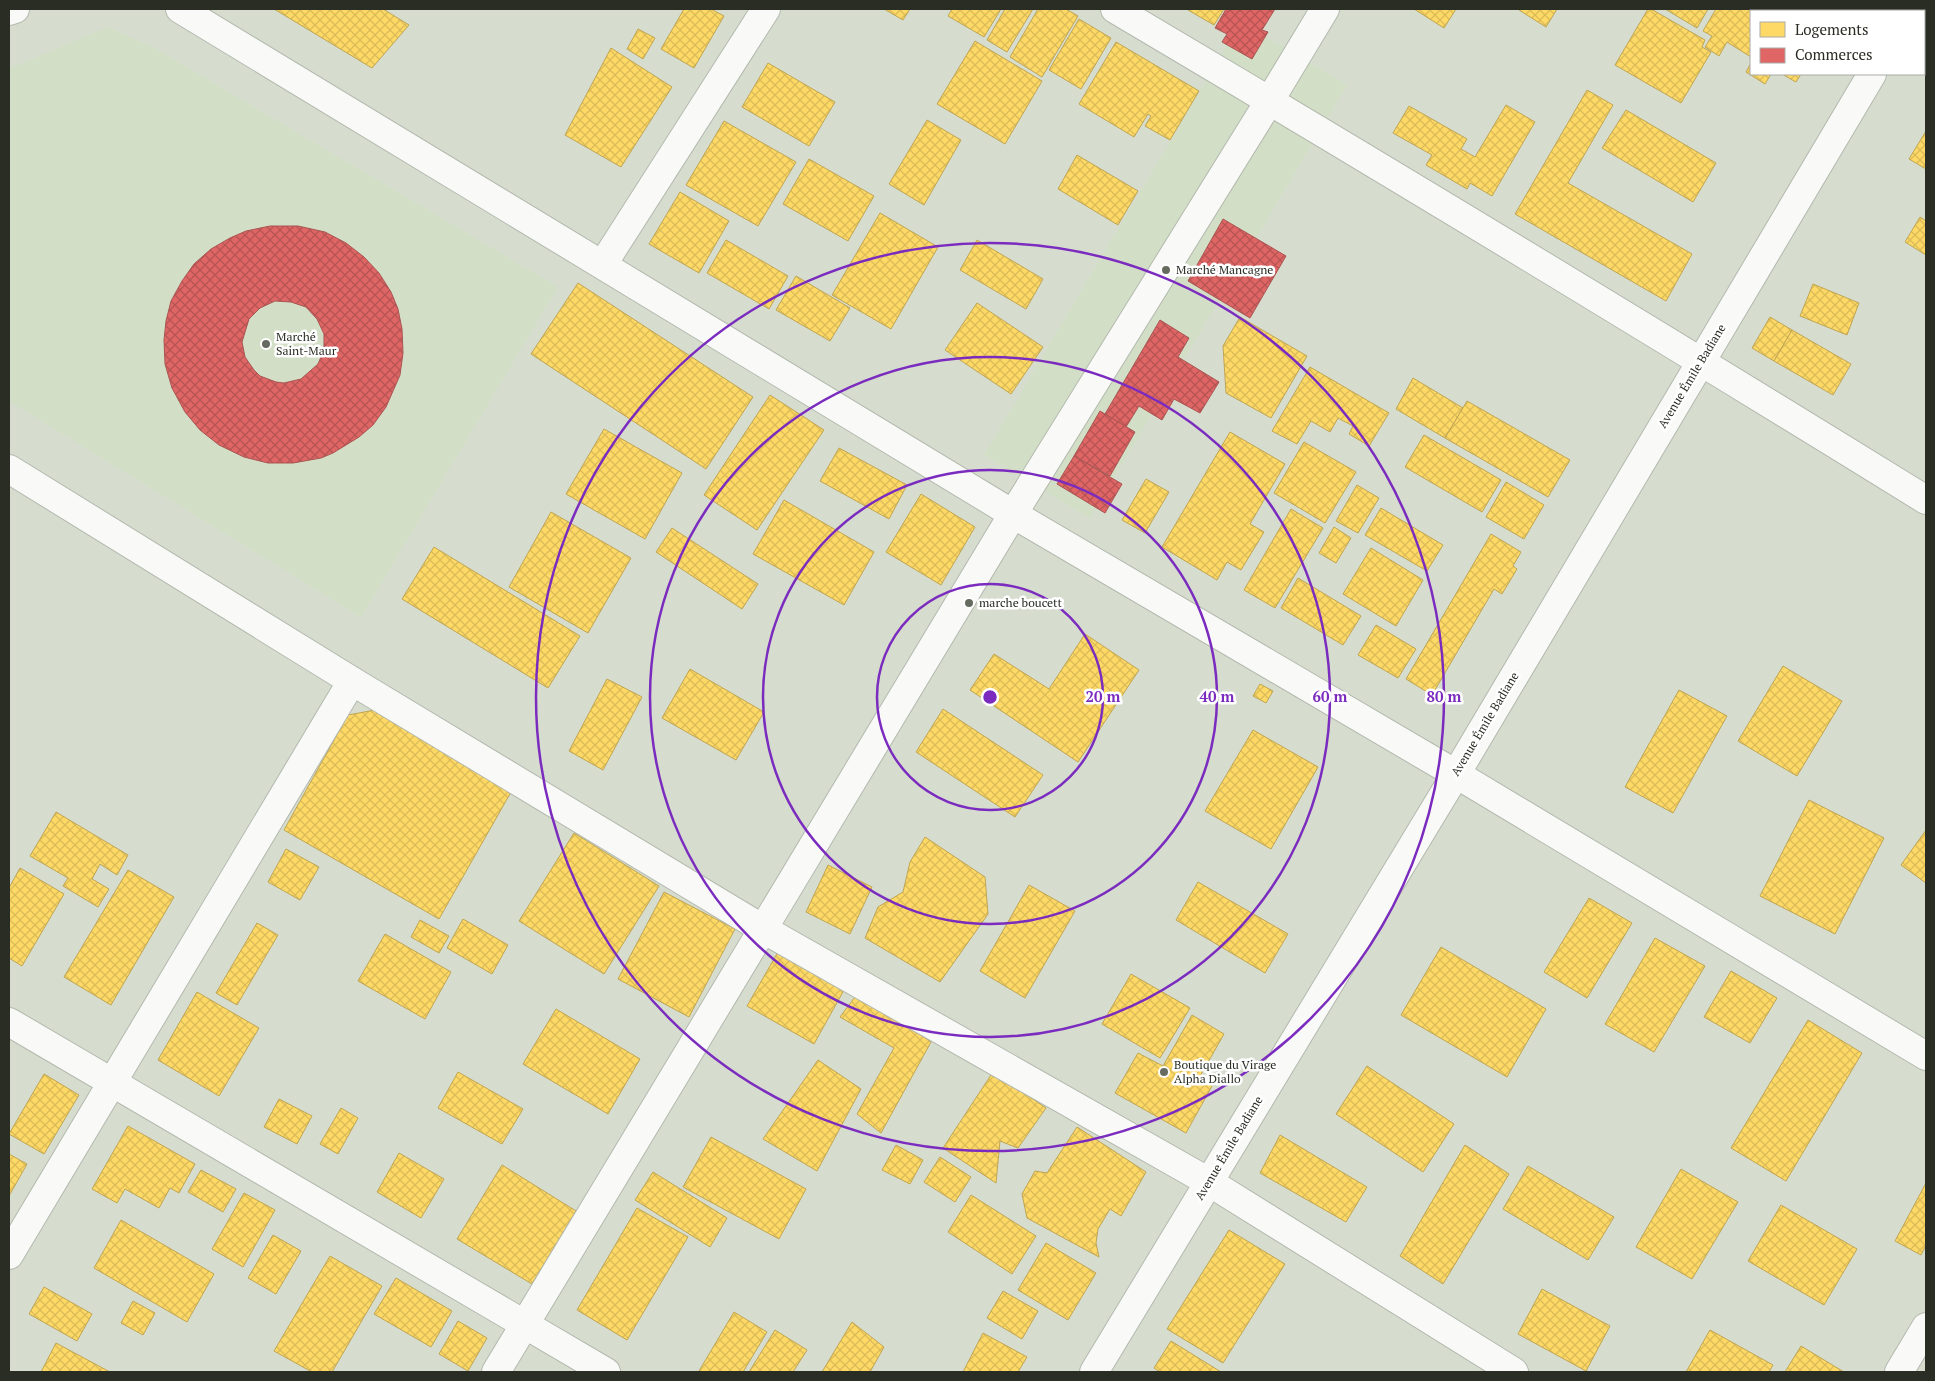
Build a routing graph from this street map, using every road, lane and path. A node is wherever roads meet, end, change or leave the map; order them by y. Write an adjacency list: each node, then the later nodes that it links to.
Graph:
1 (15, 9): 6 (street)
2 (180, 9): 9 (street)
3 (766, 9): 9 (street)
4 (1115, 9): 8 (street)
5 (1325, 9): 8 (street)
6 (9, 11)
7 (1871, 75): 10 (street, Avenue Émile Badiane)
8 (1270, 100): 10 (street); 13 (street)
9 (603, 264): 13 (street)
10 (1701, 362): 12 (street); 15 (street, Avenue Émile Badiane)
11 (9, 469): 14 (street)
12 (1926, 500)
13 (1013, 514): 15 (street); 16 (street)
14 (352, 681): 16 (street); 19 (street)
15 (1456, 774): 18 (street); 20 (street, Avenue Émile Badiane)
16 (763, 929): 20 (street); 22 (street)
17 (9, 1022): 19 (street)
18 (1926, 1056)
19 (113, 1082): 21 (street); 22 (street)
20 (1209, 1182): 26 (street, Avenue Émile Badiane); 27 (street)
21 (9, 1255)
22 (525, 1324): 24 (street); 25 (street)
23 (1926, 1328): 28 (street)
24 (496, 1372)
25 (606, 1372)
26 (1094, 1372)
27 (1514, 1372)
28 (1899, 1372)

